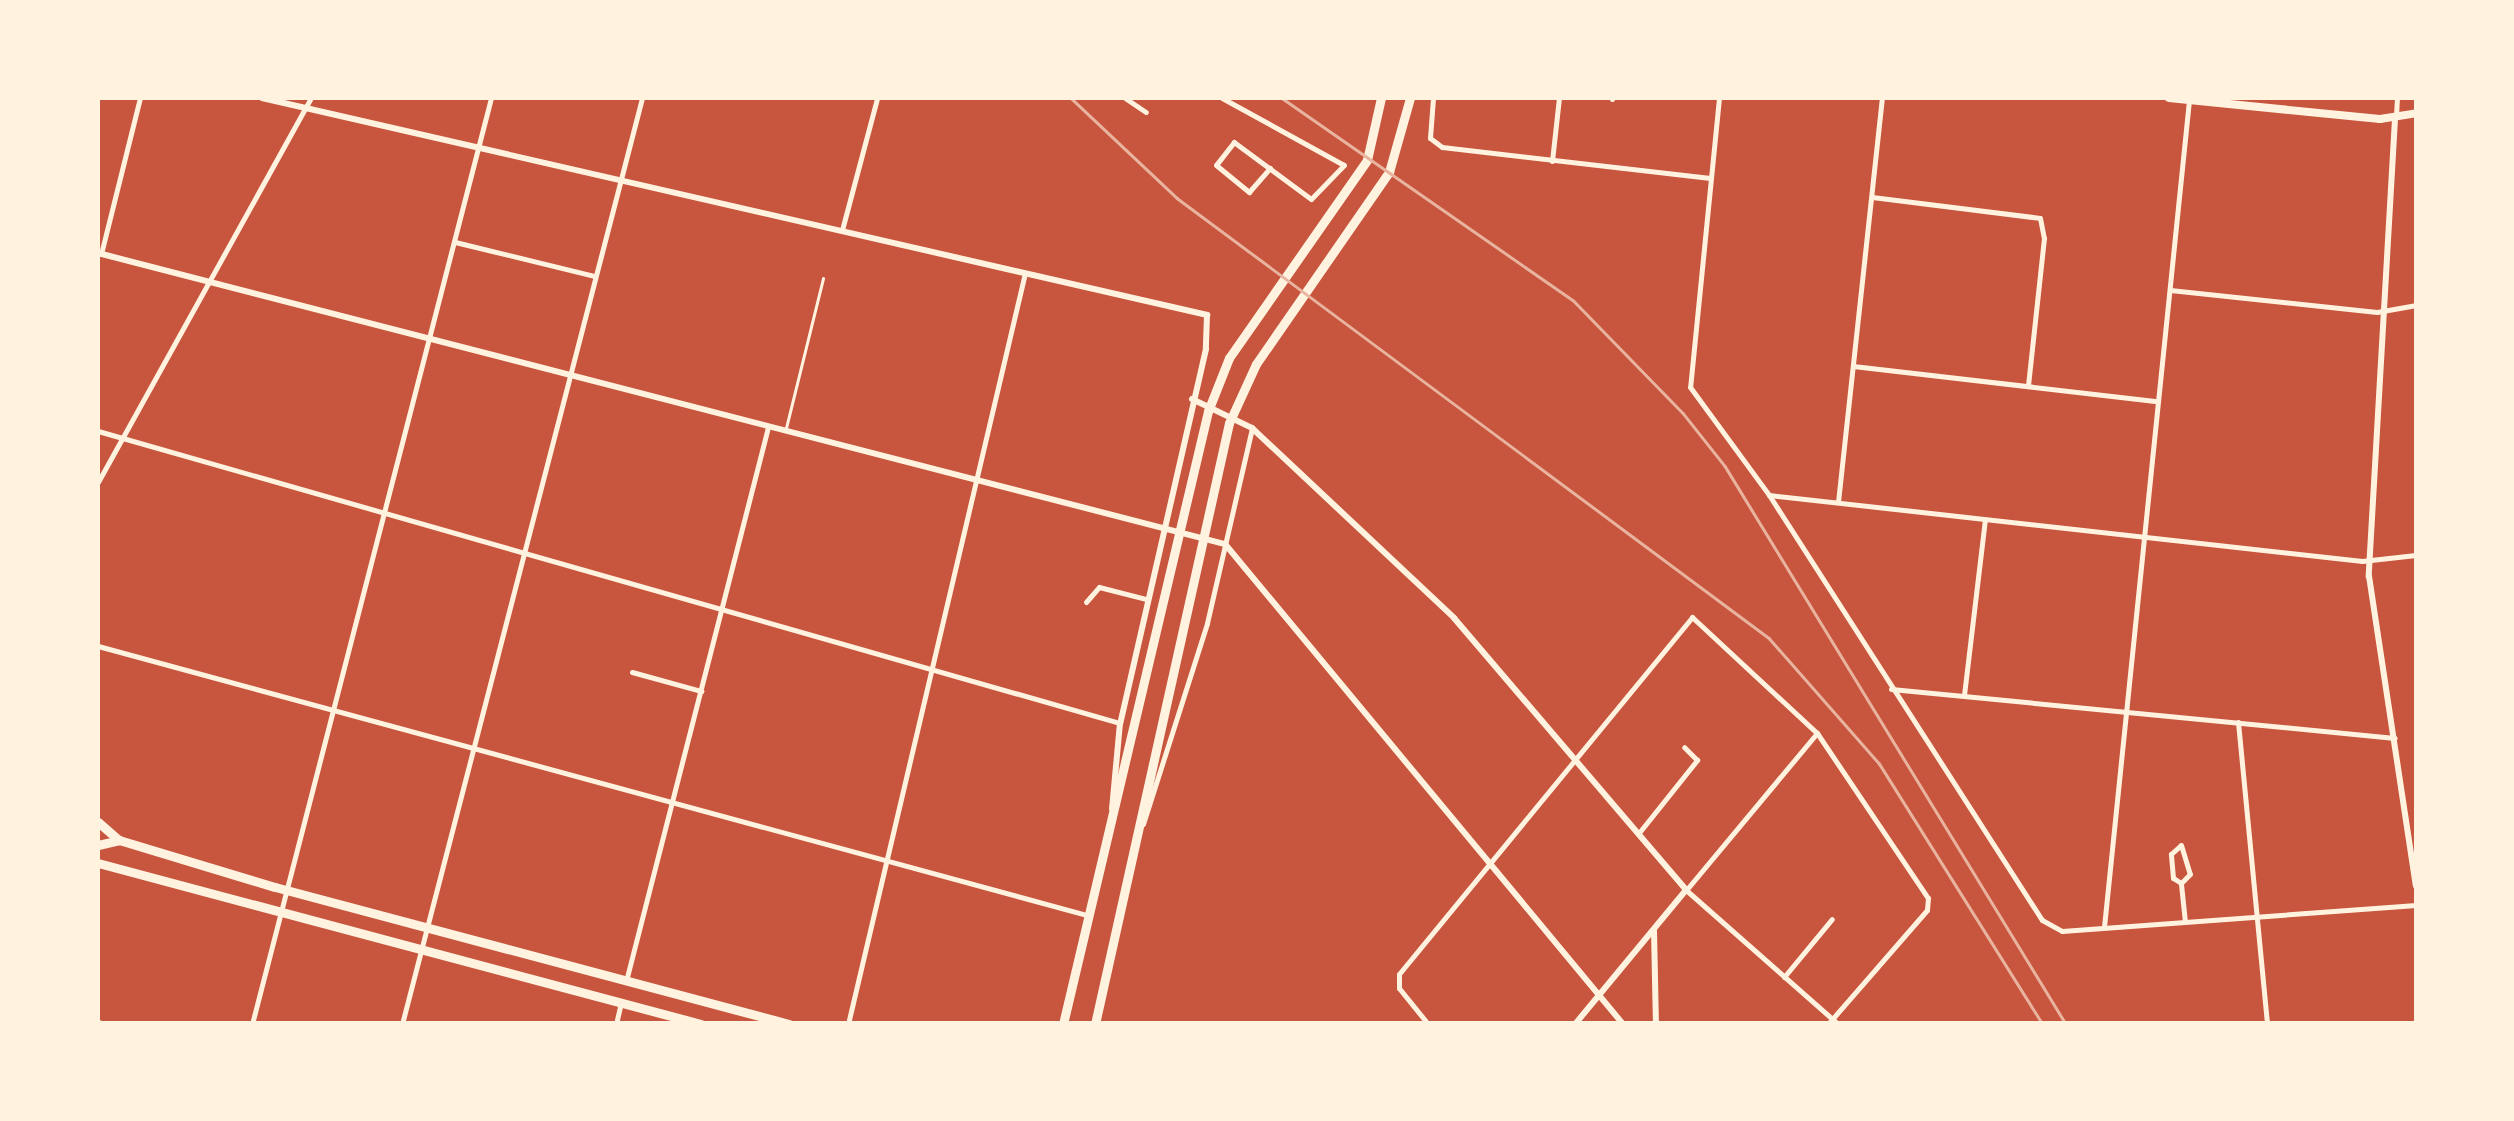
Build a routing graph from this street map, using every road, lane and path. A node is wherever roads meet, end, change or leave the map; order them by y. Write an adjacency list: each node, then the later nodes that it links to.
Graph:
1 (140, 98): 30 (street)
2 (262, 98): 18 (street)
3 (311, 98): 18 (street)
4 (491, 98): 22 (street)
5 (642, 98): 26 (street)
6 (876, 98): 28 (street)
7 (1125, 98): 19 (street)
8 (1222, 98): 24 (street)
9 (1381, 98): 80 (main road)
10 (1410, 98): 83 (main road)
11 (1433, 98): 23 (street)
12 (1559, 98): 23 (street)
13 (1720, 98): 25 (street)
14 (1882, 98): 27 (street)
15 (2170, 98): 16 (main road)
16 (2190, 98): 21 (main road); 35 (street)
17 (2397, 98): 21 (street)
18 (305, 108): 22 (street); 34 (street)
19 (1146, 112)
20 (2416, 113): 21 (main road)
21 (2395, 119): 37 (street)
22 (478, 148): 26 (street); 29 (street)
23 (1552, 161): 25 (street)
24 (1270, 168): 24 (street)
25 (1710, 178): 51 (street)
26 (621, 180): 28 (street); 32 (street)
27 (1872, 196): 39 (street); 41 (street)
28 (842, 232): 31 (street)
29 (455, 242): 32 (street); 38 (street)
30 (99, 253): 34 (street)
31 (1024, 273): 42 (street); 49 (street)
32 (595, 276): 40 (street)
33 (822, 278): 46 (lane)
34 (207, 282): 38 (street); 48 (street)
35 (2170, 290): 37 (street); 43 (street)
36 (2416, 306): 37 (street)
37 (2382, 312): 60 (street)
38 (428, 340): 40 (street); 53 (street)
39 (1853, 366): 41 (street); 52 (street)
40 (569, 374): 44 (street); 58 (street)
41 (2028, 386): 43 (street)
42 (1192, 399): 45 (street); 55 (street)
43 (2157, 401): 56 (street)
44 (768, 425): 46 (street); 63 (street)
45 (1252, 428): 57 (street); 78 (street)
46 (786, 429): 49 (street)
47 (98, 431): 48 (street)
48 (122, 438): 50 (street); 53 (street)
49 (975, 479): 55 (street); 65 (street)
50 (98, 482)
51 (1769, 495): 52 (street); 67 (street)
52 (1838, 503): 54 (street)
53 (384, 512): 58 (street); 70 (street)
54 (1985, 520): 56 (street); 69 (street)
55 (1162, 526): 57 (street); 61 (street)
56 (2142, 539): 60 (street); 71 (street)
57 (1224, 544): 83 (street); 88 (street)
58 (523, 553): 63 (street); 77 (street)
59 (2416, 555): 60 (street)
60 (2370, 562): 75 (street)
61 (1146, 598): 62 (street); 72 (street)
62 (1086, 602)
63 (722, 610): 65 (street); 68 (street)
64 (98, 646): 70 (street)
65 (931, 668): 72 (street); 86 (street)
66 (632, 672): 68 (street)
67 (1891, 688): 69 (street); 99 (street)
68 (701, 691): 79 (street)
69 (1964, 696): 71 (street)
70 (332, 710): 77 (street); 91 (street)
71 (2126, 710): 73 (street); 99 (street)
72 (1120, 722): 80 (street)
73 (2238, 722): 75 (street); 96 (street)
74 (1817, 733): 78 (street); 92 (street); 109 (street)
75 (2395, 738): 90 (street)
76 (1684, 748): 82 (street)
77 (475, 749): 79 (street); 100 (street)
78 (1575, 759): 82 (street); 88 (street)
79 (672, 802): 86 (street); 104 (street)
80 (1112, 810): 95 (main road)
81 (98, 822): 84 (main road)
82 (1638, 834): 92 (street)
83 (1137, 836): 117 (main road)
84 (119, 840): 85 (main road); 91 (main road)
85 (98, 845)
86 (886, 861): 95 (street); 115 (street)
87 (98, 862): 94 (main road)
88 (1490, 864): 105 (street); 107 (street)
89 (2180, 883): 89 (street); 98 (street)
90 (2416, 885)
91 (286, 890): 94 (street); 100 (main road)
92 (1686, 890): 101 (street); 103 (street)
93 (2416, 904): 96 (street)
94 (281, 912): 102 (main road); 110 (street)
95 (1087, 915): 116 (main road)
96 (2258, 916): 98 (street); 120 (street)
97 (1832, 919): 103 (street)
98 (2185, 921): 99 (street)
99 (2104, 927)
100 (427, 928): 102 (street); 104 (main road)
101 (1654, 930): 105 (street); 108 (street)
102 (421, 951): 106 (main road); 111 (street)
103 (1784, 977): 109 (street)
104 (626, 981): 114 (main road)
105 (1596, 998): 118 (street); 119 (street)
106 (621, 1003): 112 (street); 113 (main road)
107 (1423, 1022)
108 (1655, 1022)
109 (1833, 1022)
110 (252, 1024)
111 (402, 1024)
112 (616, 1024)
113 (701, 1024)
114 (789, 1024)
115 (848, 1024)
116 (1063, 1024)
117 (1095, 1024)
118 (1575, 1024)
119 (1623, 1024)
120 (2268, 1024)

